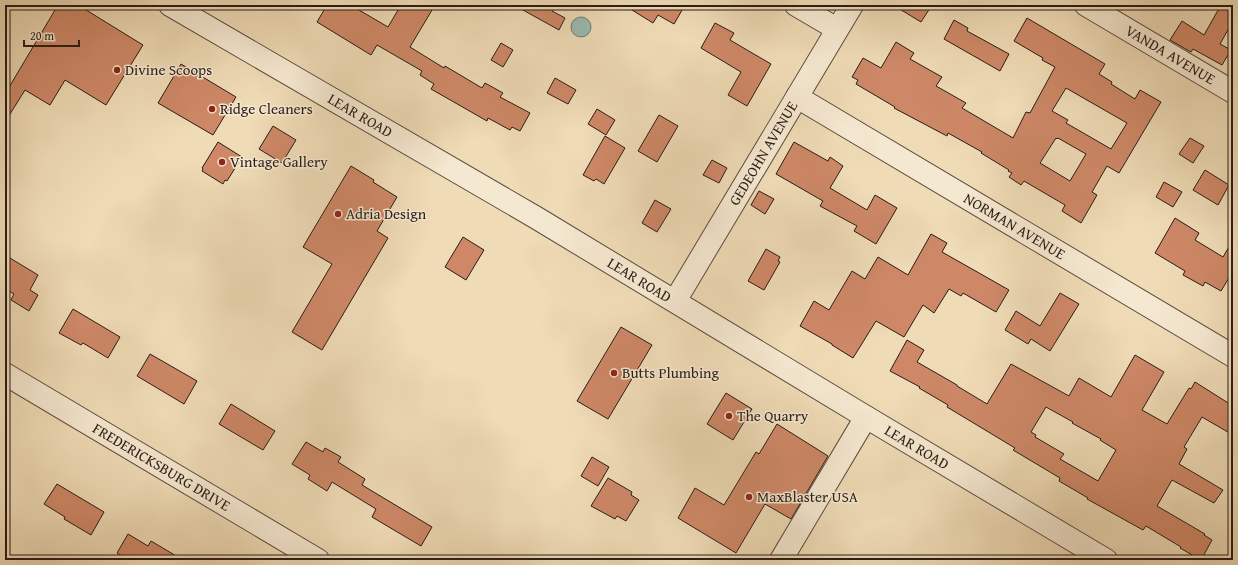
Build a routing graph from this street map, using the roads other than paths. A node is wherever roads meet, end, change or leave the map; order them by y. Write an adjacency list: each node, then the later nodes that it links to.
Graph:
1 (170, 5): 8 (street, LEAR ROAD)
2 (796, 5): 5 (street)
3 (852, 5): 5 (street, GEDEOHN AVENUE)
4 (1086, 5): 6 (street, VANDA AVENUE)
5 (837, 29): 7 (street, GEDEOHN AVENUE)
6 (1233, 92)
7 (797, 97): 8 (street, GEDEOHN AVENUE); 9 (street, NORMAN AVENUE)
8 (675, 301): 11 (street, LEAR ROAD)
9 (1233, 356)
10 (5, 374): 12 (street, FREDERICKSBURG DRIVE)
11 (866, 417): 13 (street); 14 (street, LEAR ROAD)
12 (318, 560)
13 (782, 560)
14 (1106, 560)

